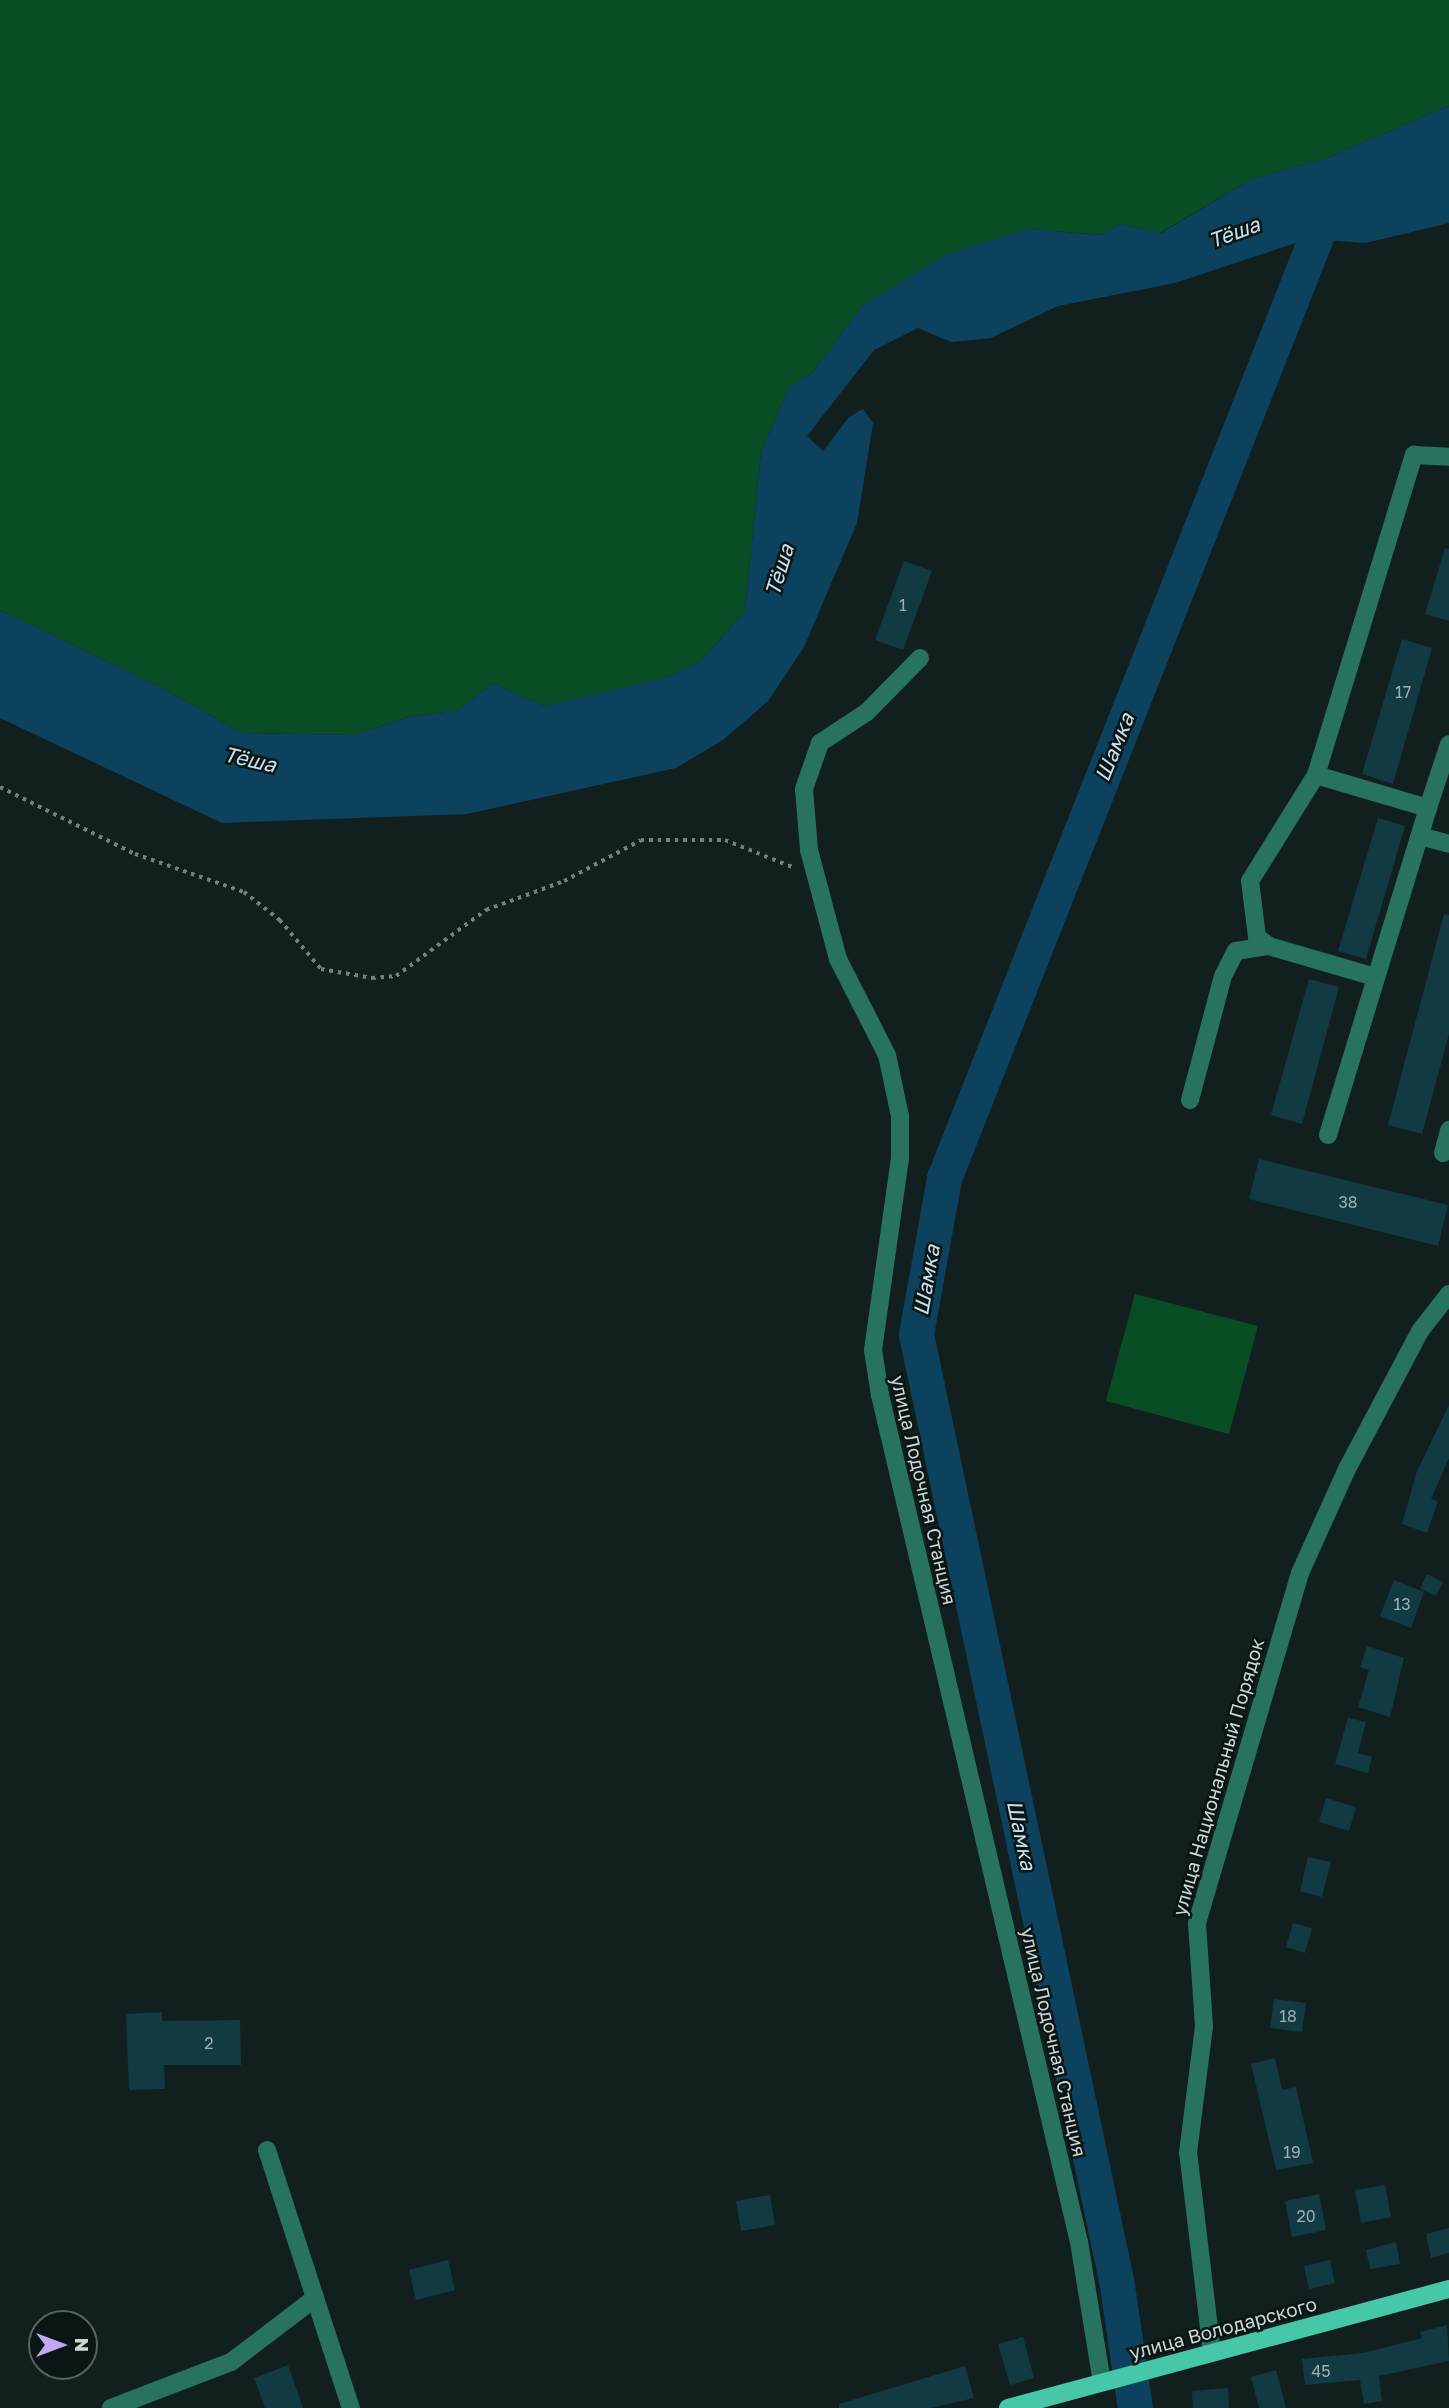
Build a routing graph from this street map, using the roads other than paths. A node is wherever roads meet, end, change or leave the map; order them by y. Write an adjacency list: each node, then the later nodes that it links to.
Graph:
1 (1449, 457): 4 (street)
2 (920, 658): 19 (street, улица Лодочная Станция)
3 (1449, 744): 5 (street)
4 (1316, 775): 5 (street); 8 (street)
5 (1428, 808): 6 (street)
6 (1420, 836): 7 (street); 9 (street)
7 (1449, 844)
8 (1269, 946): 9 (street); 10 (street)
9 (1375, 977): 12 (street)
10 (1190, 1100)
11 (1449, 1130): 13 (street)
12 (1328, 1135)
13 (1443, 1153)
14 (1449, 1294): 18 (street, улица Национальный Порядок)
15 (267, 2150): 17 (street)
16 (1449, 2289): 18 (main road, улица Володарского)
17 (315, 2298): 20 (street); 21 (street)
18 (1212, 2353): 19 (main road, улица Володарского)
19 (1107, 2381): 22 (main road, улица Володарского)
20 (111, 2408)
21 (351, 2408)
22 (1008, 2408)

